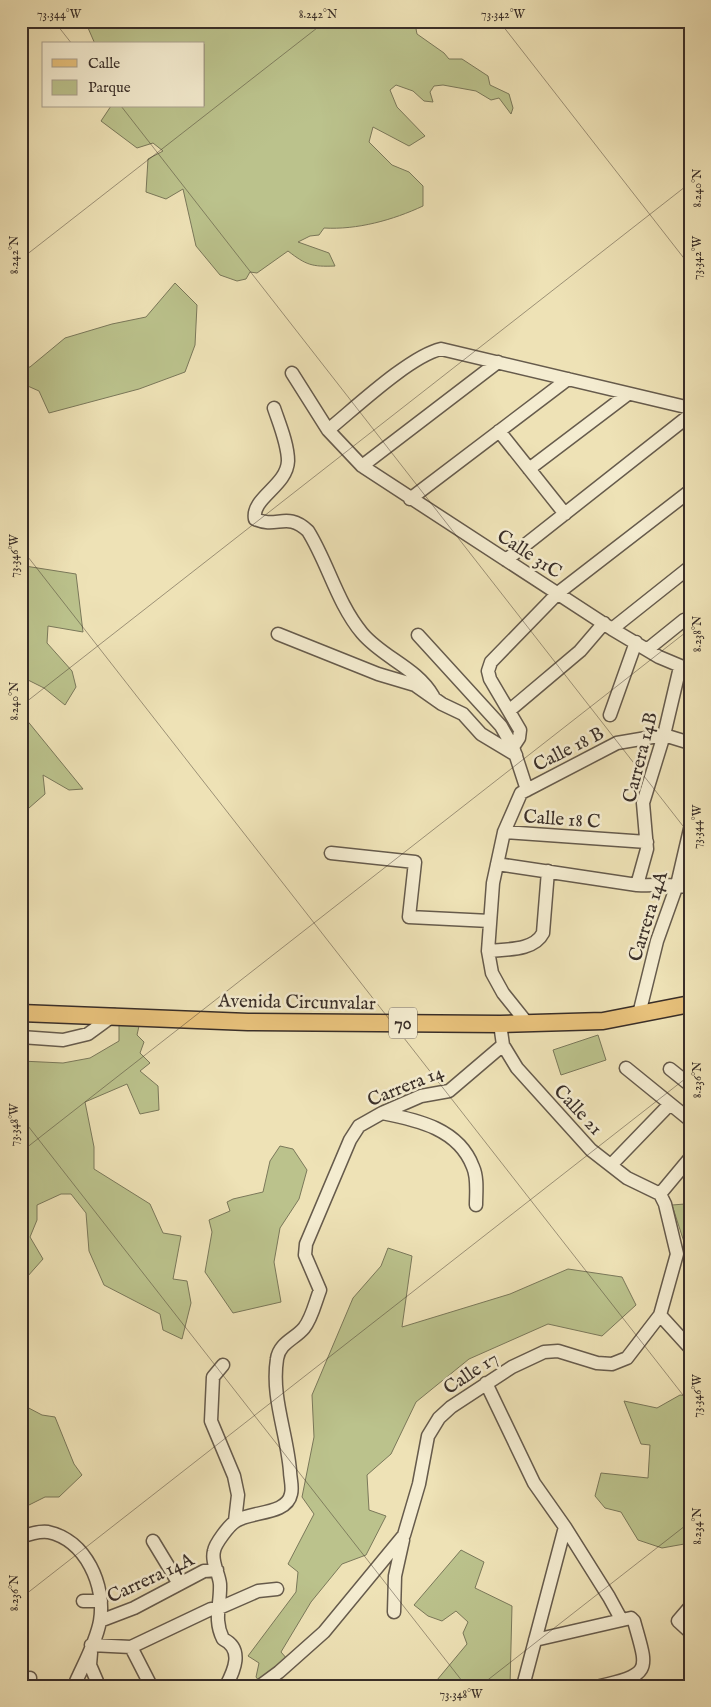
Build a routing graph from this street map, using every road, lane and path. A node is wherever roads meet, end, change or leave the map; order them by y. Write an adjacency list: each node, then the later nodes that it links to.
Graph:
1 (498, 362): 3 (street); 8 (street); 10 (street)
2 (292, 373): 8 (street, Calle 31C)
3 (568, 379): 4 (street); 9 (street)
4 (628, 394): 6 (street); 11 (street)
5 (274, 408): 25 (street)
6 (690, 408)
7 (690, 415): 14 (street)
8 (328, 430): 10 (street, Calle 31C)
9 (500, 431): 11 (street); 13 (street)
10 (362, 466): 13 (street, Calle 31C)
11 (529, 469): 14 (street)
12 (690, 491): 17 (street)
13 (410, 499): 15 (street, Calle 31C)
14 (564, 514): 15 (street)
15 (506, 560): 17 (street, Calle 31C)
16 (690, 567): 19 (street)
17 (558, 593): 19 (street, Calle 31C); 26 (street)
18 (690, 618): 23 (street)
19 (608, 626): 22 (street, Calle 31C); 26 (street)
20 (278, 634): 25 (street)
21 (418, 635): 30 (street)
22 (636, 642): 23 (street, Calle 31C); 27 (street)
23 (648, 649): 24 (street, Calle 31C)
24 (685, 668): 28 (street, Carrera 14B)
25 (433, 696): 30 (street)
26 (510, 710): 30 (street)
27 (610, 715)
28 (664, 735): 29 (street); 31 (street, Calle 18 B); 34 (street, Carrera 14B)
29 (690, 743)
30 (515, 751): 31 (street)
31 (524, 792): 33 (street)
32 (690, 829): 38 (street, Carrera 14A)
33 (504, 832): 34 (street, Calle 18 C); 36 (street)
34 (647, 842): 39 (street, Carrera 14B)
35 (331, 853): 41 (street)
36 (498, 864): 37 (street); 41 (street)
37 (548, 871): 39 (street); 42 (street)
38 (677, 884): 39 (street); 40 (street); 45 (street, Carrera 14A)
39 (637, 885)
40 (690, 888)
41 (490, 921): 42 (street)
42 (488, 951): 47 (street)
43 (690, 1004): 45 (main road, Avenida Circunvalar / 70)
44 (21, 1013): 46 (main road, Avenida Circunvalar / 70)
45 (640, 1014): 47 (main road, Avenida Circunvalar / 70)
46 (114, 1016): 48 (main road, Avenida Circunvalar / 70); 49 (street)
47 (527, 1023): 48 (main road, Avenida Circunvalar / 70)
48 (500, 1024): 50 (street, Calle 21)
49 (21, 1036)
50 (503, 1045): 55 (street, Carrera 14); 58 (street, Calle 21)
51 (626, 1068): 54 (street)
52 (670, 1070): 53 (street)
53 (690, 1085)
54 (669, 1105): 56 (street); 58 (street)
55 (382, 1113): 60 (street); 65 (street, Carrera 14)
56 (690, 1120)
57 (690, 1158): 59 (street)
58 (611, 1165): 59 (street, Calle 21)
59 (660, 1194): 61 (street, Calle 17)
60 (476, 1206)
61 (660, 1315): 62 (street); 64 (street, Calle 17)
62 (690, 1348)
63 (223, 1365): 65 (street)
64 (486, 1383): 66 (street); 67 (street, Calle 17)
65 (235, 1521): 70 (street)
66 (565, 1527): 78 (street); 81 (street)
67 (404, 1535): 77 (street); 88 (street, Calle 17)
68 (21, 1536): 74 (street)
69 (154, 1542): 71 (street)
70 (217, 1570): 71 (street, Carrera 14A); 76 (street)
71 (179, 1584): 79 (street, Carrera 14A)
72 (277, 1589): 76 (street)
73 (83, 1601): 74 (street)
74 (101, 1601): 79 (street)
75 (690, 1607): 80 (street)
76 (217, 1609): 83 (street); 87 (street)
77 (394, 1612)
78 (621, 1619): 81 (street); 90 (street)
79 (100, 1621): 82 (street)
80 (690, 1632)
81 (535, 1640): 89 (street)
82 (92, 1645): 83 (street); 84 (street); 85 (street)
83 (131, 1647): 86 (street)
84 (74, 1686)
85 (99, 1686)
86 (151, 1686)
87 (226, 1686)
88 (260, 1686)
89 (523, 1686)
90 (600, 1686)

